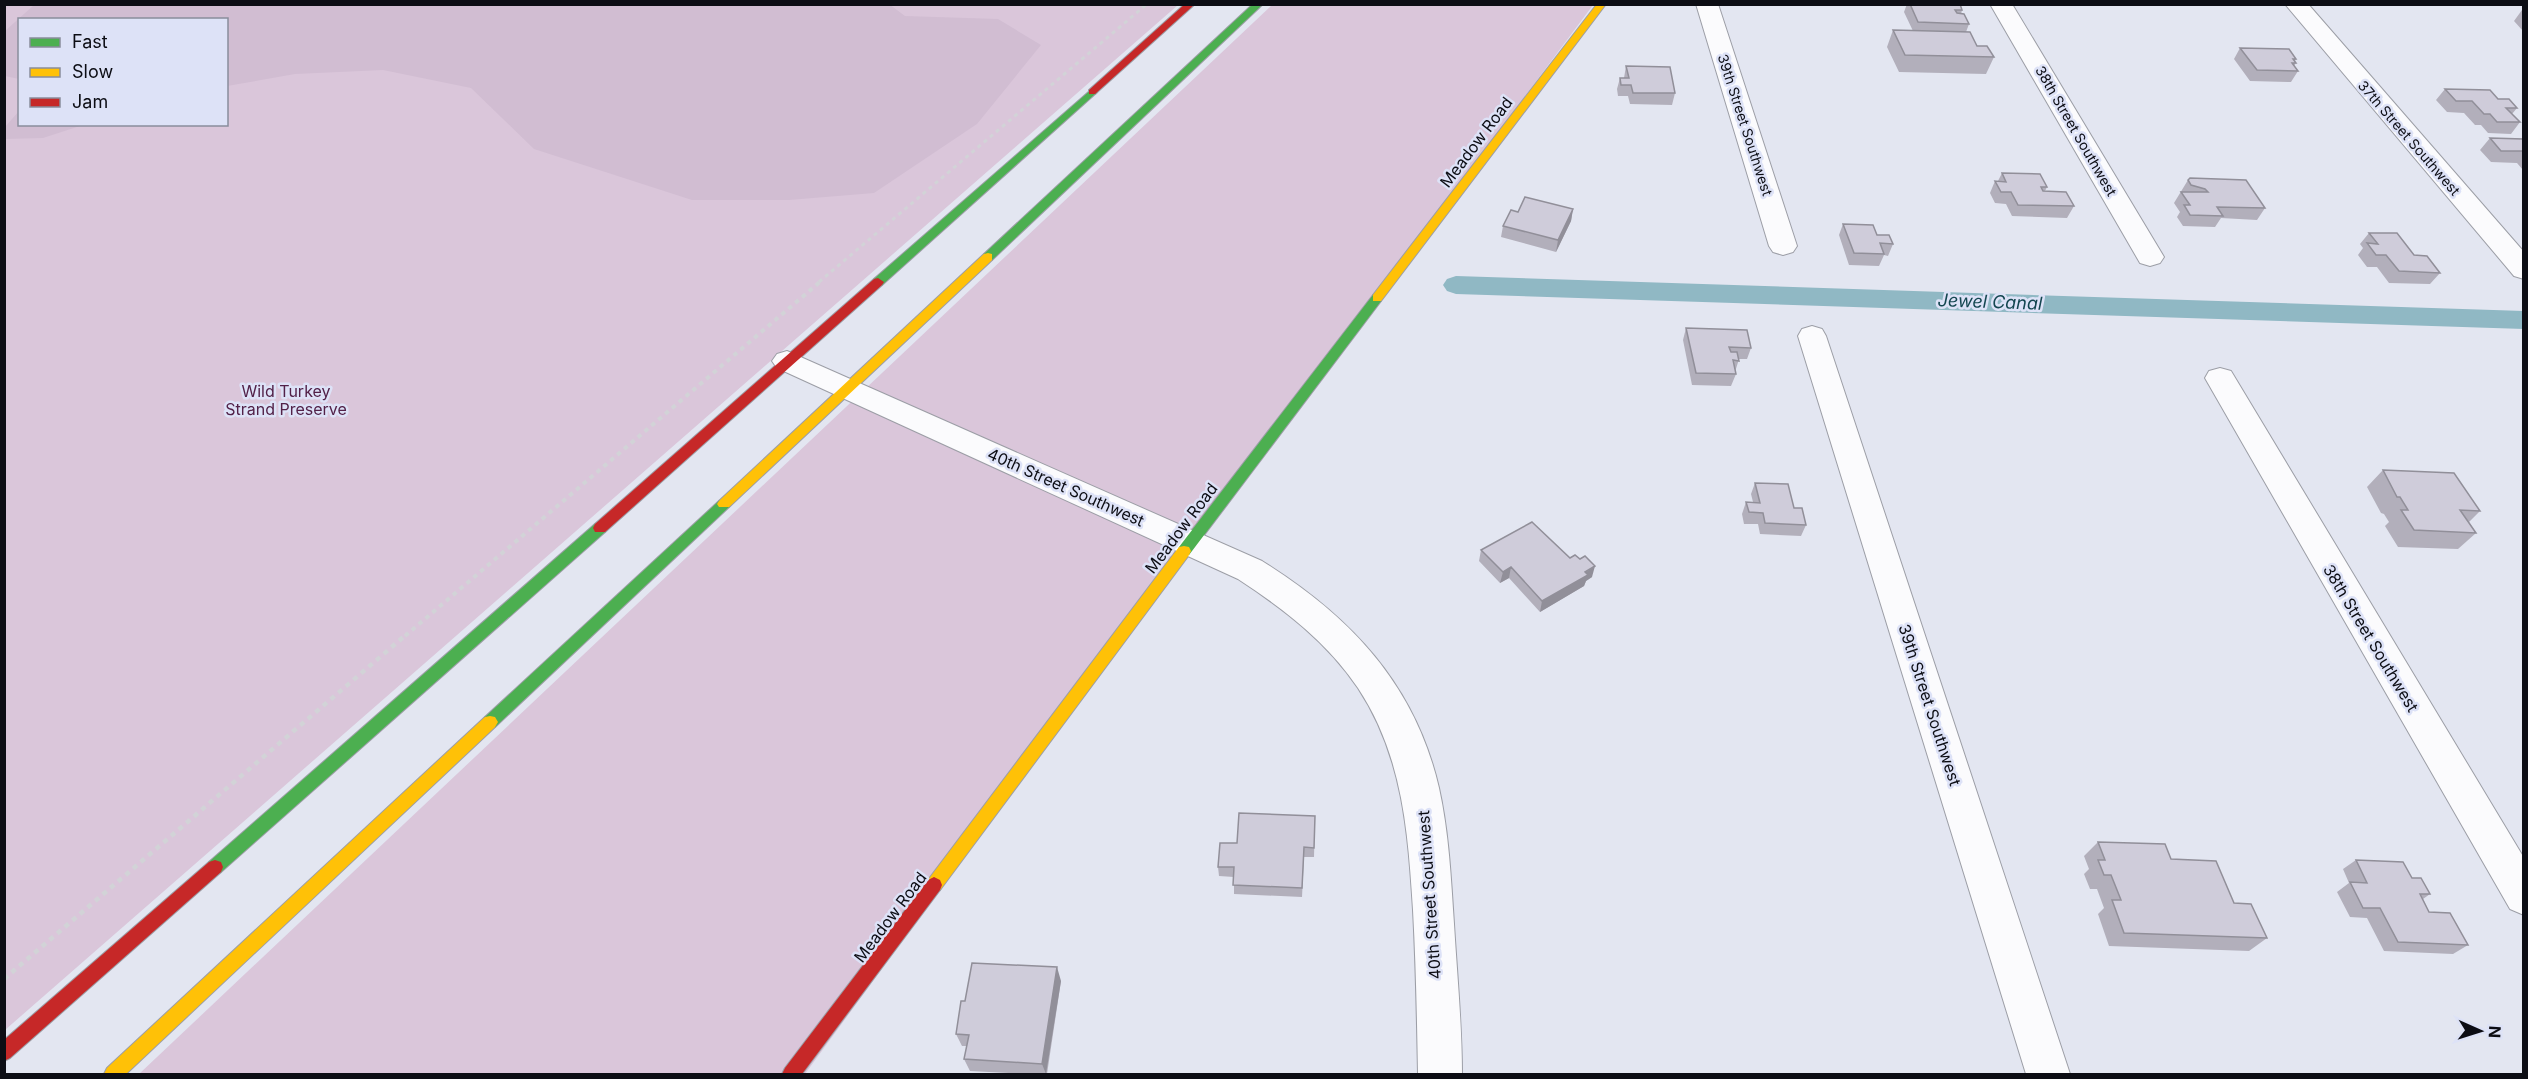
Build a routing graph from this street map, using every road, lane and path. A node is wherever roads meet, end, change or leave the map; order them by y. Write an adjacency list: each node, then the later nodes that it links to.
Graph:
1 (1147, 4): 17 (path)
2 (1191, 4): 12 (main road)
3 (1259, 4): 14 (main road)
4 (1602, 4): 15 (main road, Meadow Road)
5 (1707, 4): 8 (street, 39th Street Southwest)
6 (2001, 4): 9 (street, 38th Street Southwest)
7 (2295, 4): 10 (street, 37th Street Southwest)
8 (1783, 246)
9 (2150, 256)
10 (2523, 270)
11 (1812, 336): 22 (street, 39th Street Southwest)
12 (787, 361): 14 (street, 40th Street Southwest); 18 (main road)
13 (2220, 378): 16 (street, 38th Street Southwest)
14 (848, 389): 15 (street, 40th Street Southwest); 19 (main road)
15 (1190, 543): 20 (main road, Meadow Road); 21 (street, 40th Street Southwest)
16 (2523, 896)
17 (4, 979)
18 (4, 1052)
19 (113, 1074)
20 (791, 1074)
21 (1440, 1074)
22 (2048, 1074)

